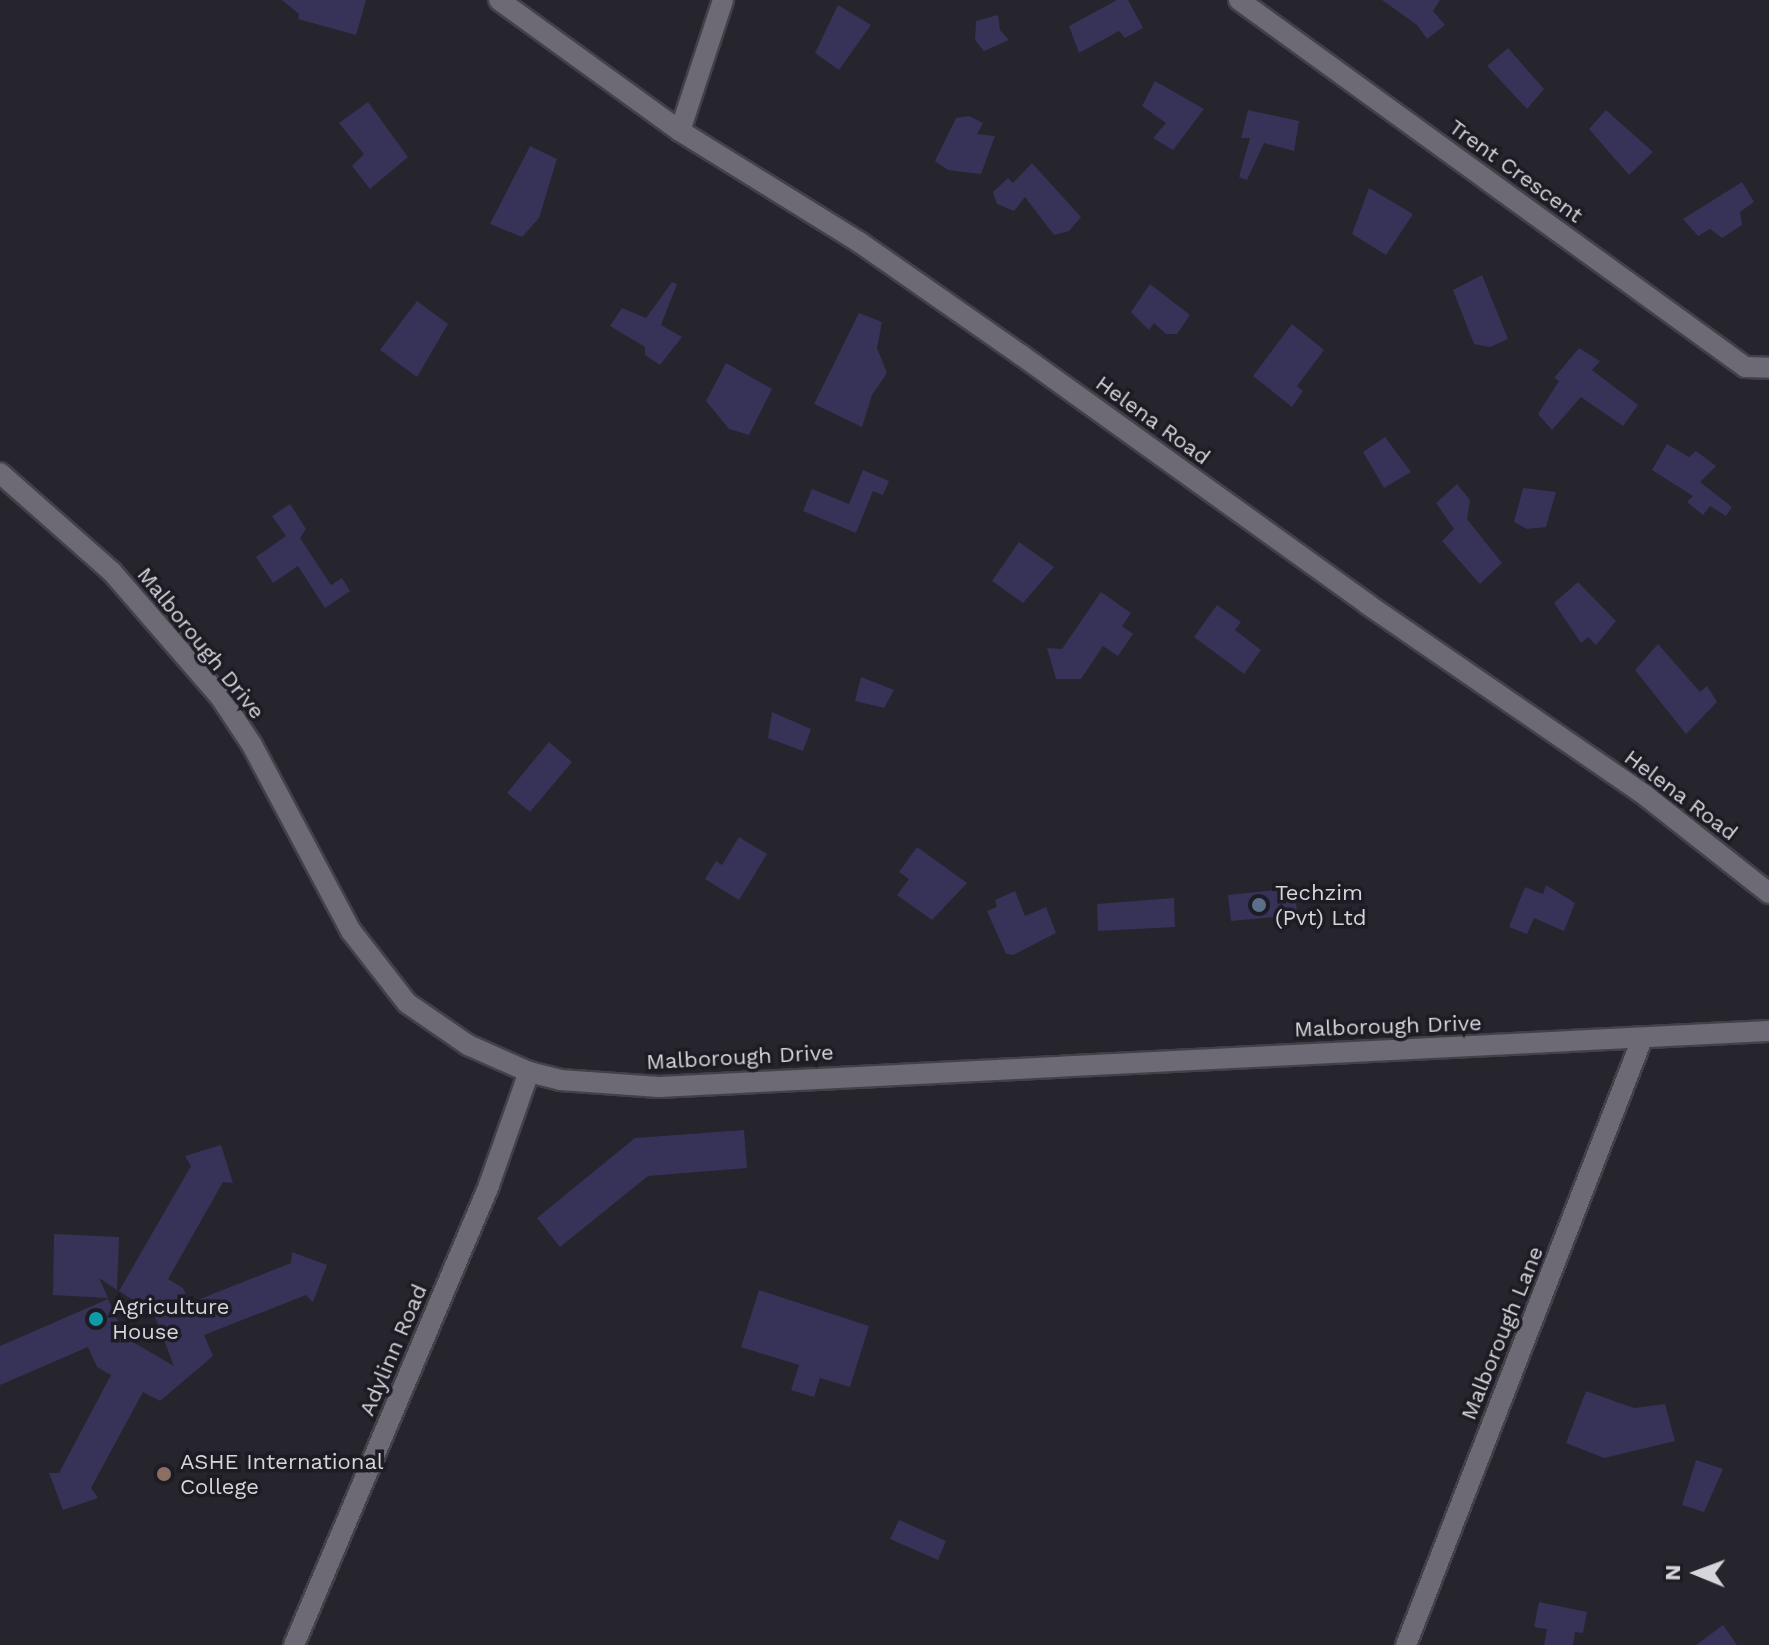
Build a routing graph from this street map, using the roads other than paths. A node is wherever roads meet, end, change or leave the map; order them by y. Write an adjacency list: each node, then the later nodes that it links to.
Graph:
1 (499, 0): 4 (street, Helena Road)
2 (723, 0): 4 (street)
3 (1239, 0): 5 (street, Trent Crescent)
4 (680, 131): 7 (street, Helena Road)
5 (1769, 368)
6 (0, 473): 10 (street, Malborough Drive)
7 (1769, 893)
8 (1769, 1031): 9 (street, Malborough Drive)
9 (1642, 1039): 10 (street, Malborough Drive); 12 (street, Malborough Lane)
10 (529, 1072): 11 (street, Adylinn Road)
11 (294, 1645)
12 (1406, 1645)

